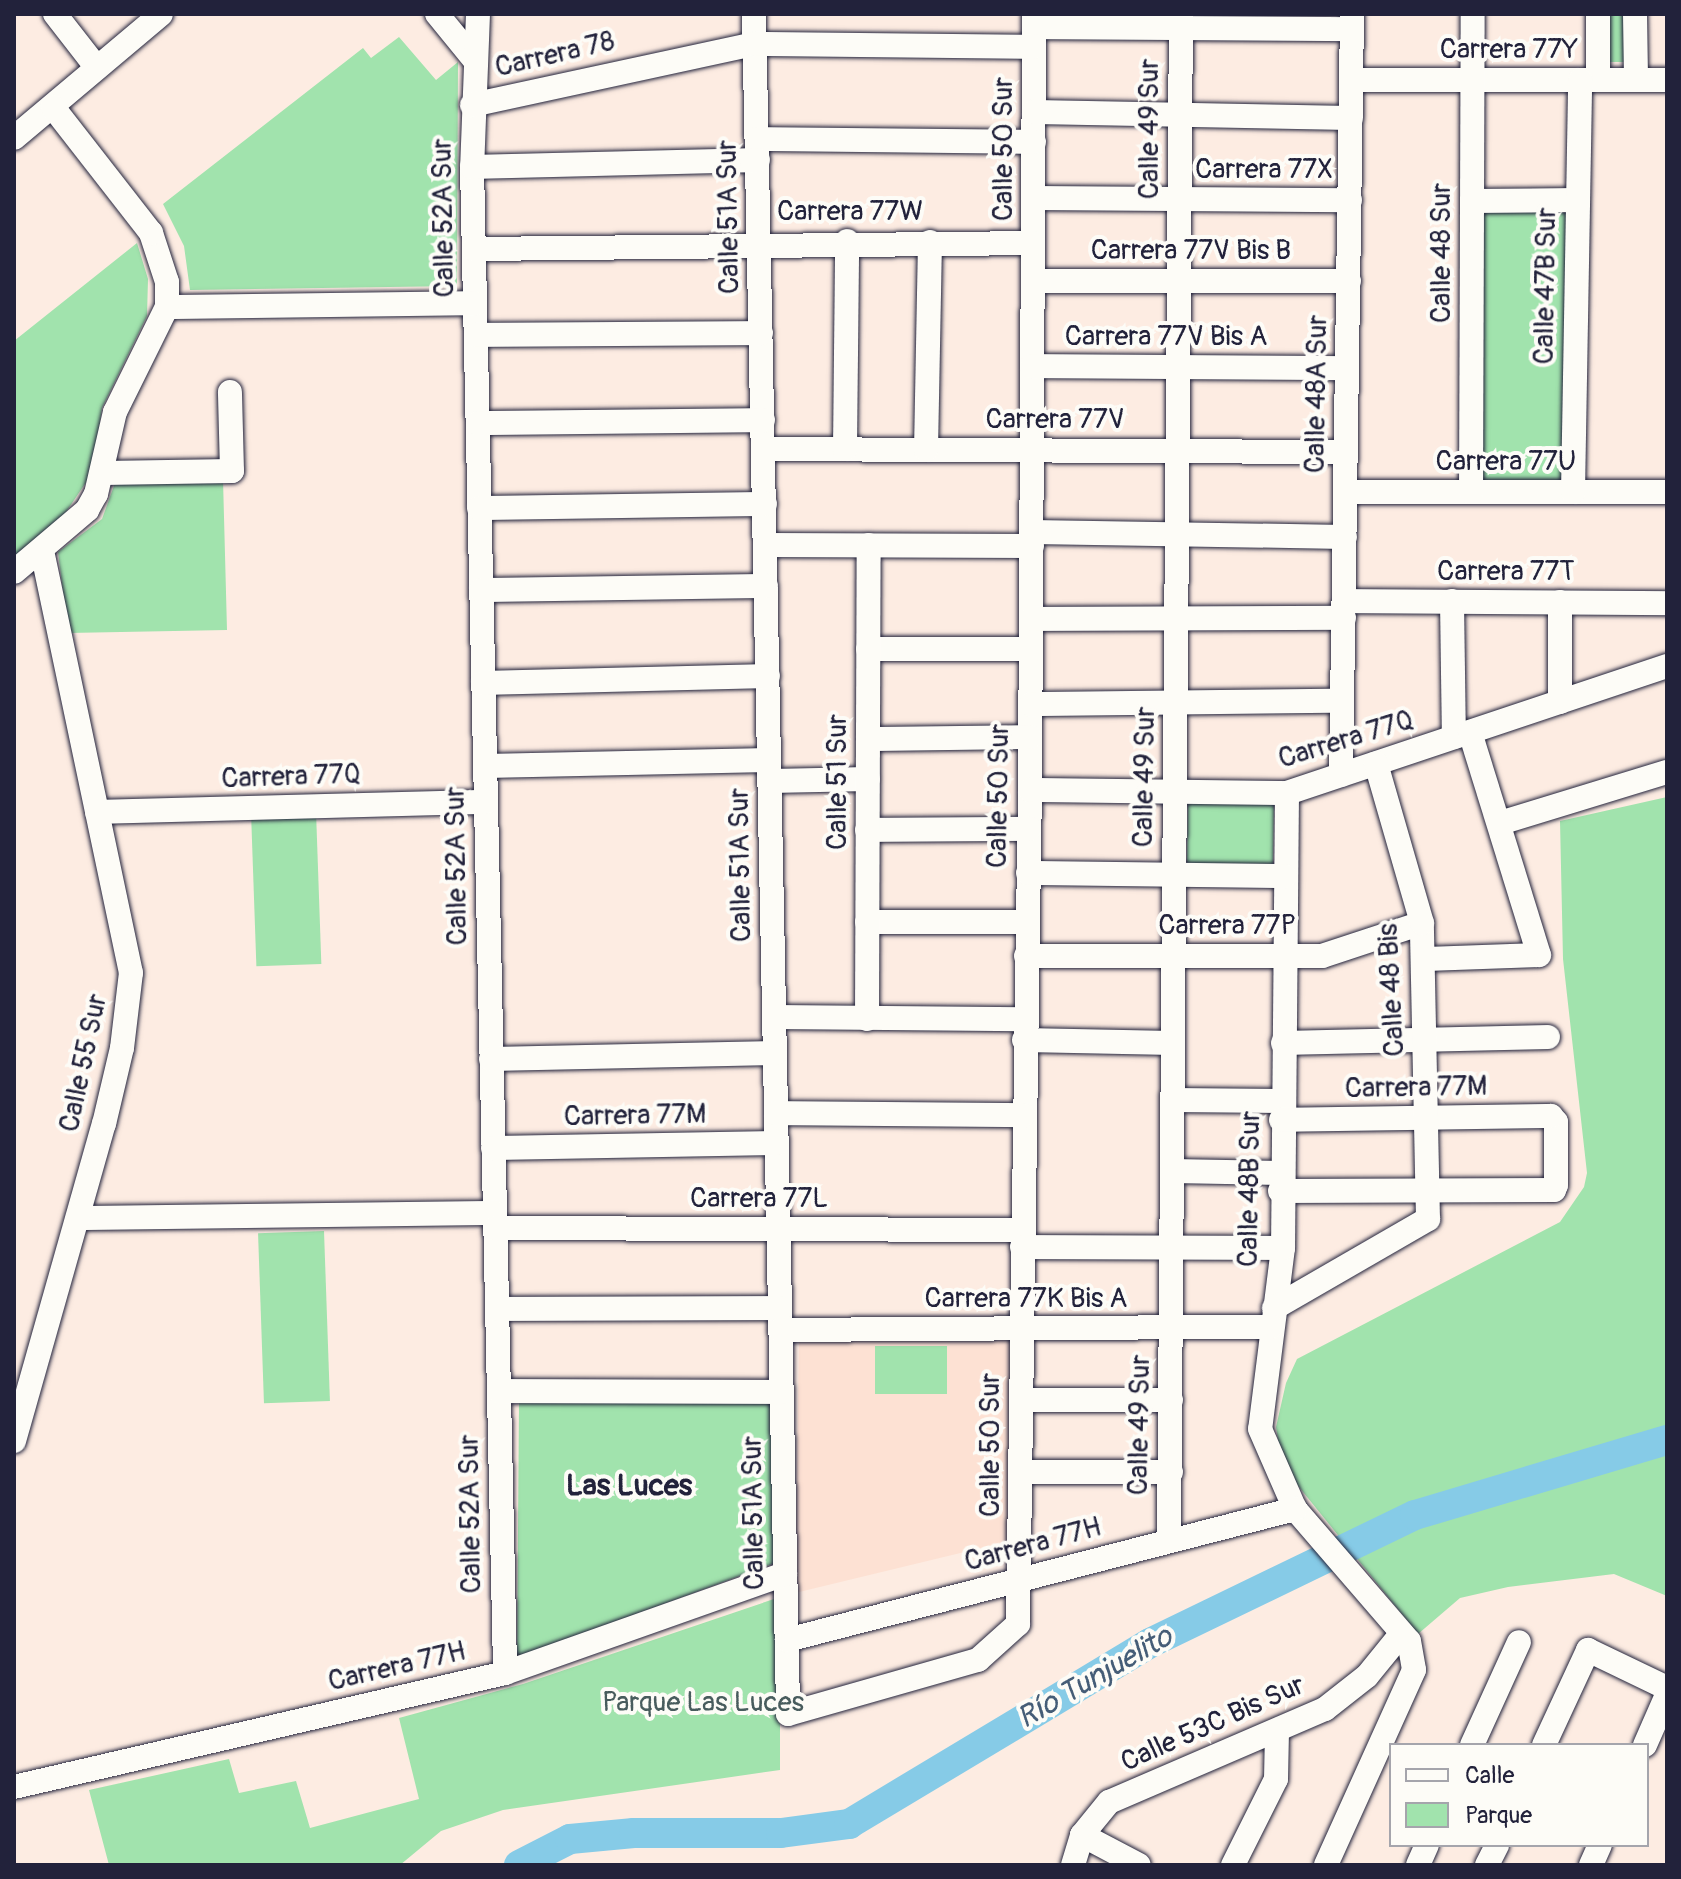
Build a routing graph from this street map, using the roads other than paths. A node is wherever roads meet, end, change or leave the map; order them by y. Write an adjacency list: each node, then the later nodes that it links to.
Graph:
1 (55, 14): 14 (street)
2 (161, 14): 14 (street)
3 (437, 14): 13 (street)
4 (478, 14): 13 (street, Calle 52A Sur)
5 (754, 14): 12 (street, Calle 51A Sur)
6 (1473, 14): 16 (street, Calle 48 Sur)
7 (1598, 14): 17 (street, Calle 47B Sur)
8 (1635, 14): 18 (street)
9 (1181, 22): 10 (street, Carrera 78); 11 (street, Carrera 78); 23 (street, Calle 49 Sur)
10 (1352, 22): 15 (street, Calle 48A Sur)
11 (1034, 29): 12 (street, Carrera 78); 22 (street, Calle 50 Sur)
12 (755, 44): 20 (street, Carrera 78); 27 (street, Calle 51A Sur)
13 (473, 58): 20 (street, Calle 52A Sur)
14 (97, 68): 21 (street)
15 (1352, 80): 16 (street, Carrera 77Y); 24 (street, Calle 48A Sur)
16 (1473, 80): 17 (street, Carrera 77Y); 33 (street, Calle 48 Sur)
17 (1589, 80): 18 (street, Carrera 77Y); 32 (street, Calle 47B Sur)
18 (1636, 80): 19 (street, Carrera 77Y)
19 (1667, 80)
20 (472, 105): 28 (street, Calle 52A Sur)
21 (53, 107): 25 (street); 43 (street)
22 (1034, 112): 23 (street); 26 (street, Calle 50 Sur)
23 (1180, 115): 24 (street); 30 (street, Calle 49 Sur)
24 (1351, 118): 31 (street, Calle 48A Sur)
25 (14, 138)
26 (1034, 142): 27 (street); 29 (street, Calle 50 Sur)
27 (758, 150): 28 (street); 36 (street, Calle 51A Sur)
28 (472, 167): 38 (street, Calle 52A Sur)
29 (1034, 198): 30 (street, Carrera 77X); 37 (street, Calle 50 Sur)
30 (1180, 199): 31 (street, Carrera 77X); 40 (street, Calle 49 Sur)
31 (1350, 200): 41 (street, Calle 48A Sur)
32 (1578, 200): 33 (street); 61 (street, Calle 47B Sur)
33 (1472, 201): 60 (street, Calle 48 Sur)
34 (847, 241): 35 (street, Carrera 77W); 36 (street, Carrera 77W); 53 (street)
35 (930, 242): 37 (street, Carrera 77W); 54 (street)
36 (760, 243): 38 (street, Carrera 77W); 44 (street, Calle 51A Sur)
37 (1033, 243): 39 (street, Calle 50 Sur)
38 (474, 249): 42 (street, Calle 52A Sur)
39 (1033, 281): 40 (street, Carrera 77V Bis B); 46 (street, Calle 50 Sur)
40 (1179, 281): 41 (street, Carrera 77V Bis B); 47 (street, Calle 49 Sur)
41 (1349, 281): 48 (street, Calle 48A Sur)
42 (475, 303): 43 (street); 45 (street, Calle 52A Sur)
43 (167, 307): 58 (street)
44 (761, 333): 45 (street); 50 (street, Calle 51A Sur)
45 (476, 335): 51 (street, Calle 52A Sur)
46 (1032, 366): 47 (street, Carrera 77V Bis A); 55 (street, Calle 50 Sur)
47 (1178, 367): 48 (street, Carrera 77V Bis A); 56 (street, Calle 49 Sur)
48 (1347, 368): 57 (street, Calle 48A Sur)
49 (230, 392): 58 (street)
50 (763, 420): 51 (street); 52 (street, Calle 51A Sur)
51 (478, 423): 64 (street, Calle 52A Sur)
52 (764, 449): 53 (street, Carrera 77V); 63 (street, Calle 51A Sur)
53 (845, 449): 54 (street, Carrera 77V)
54 (926, 450): 55 (street, Carrera 77V)
55 (1032, 450): 56 (street, Carrera 77V); 67 (street, Calle 50 Sur)
56 (1178, 451): 57 (street, Carrera 77V); 65 (street, Calle 49 Sur)
57 (1346, 452): 59 (street, Calle 48A Sur)
58 (103, 473): 70 (street)
59 (1346, 492): 60 (street, Carrera 77U); 66 (street, Calle 48A Sur)
60 (1471, 492): 61 (street, Carrera 77U)
61 (1573, 492): 62 (street, Carrera 77U)
62 (1667, 492)
63 (765, 504): 64 (street); 68 (street, Calle 51A Sur)
64 (479, 508): 73 (street, Calle 52A Sur)
65 (1177, 534): 66 (street); 67 (street); 79 (street, Calle 49 Sur)
66 (1345, 537): 77 (street, Calle 48A Sur)
67 (1032, 539): 69 (street); 78 (street, Calle 50 Sur)
68 (765, 545): 69 (street); 72 (street, Calle 51A Sur)
69 (869, 545): 80 (street, Calle 51 Sur)
70 (42, 551): 71 (street); 102 (street, Calle 55 Sur)
71 (14, 572)
72 (766, 586): 73 (street); 83 (street, Calle 51A Sur)
73 (481, 590): 84 (street, Calle 52A Sur)
74 (1452, 601): 75 (street, Carrera 77T); 77 (street, Carrera 77T); 89 (street)
75 (1560, 602): 76 (street, Carrera 77T); 86 (street)
76 (1667, 603)
77 (1344, 609): 79 (street, Carrera 77T); 85 (street, Calle 48A Sur)
78 (1031, 619): 79 (street, Carrera 77T); 81 (street, Calle 50 Sur)
79 (1176, 619): 88 (street, Calle 49 Sur)
80 (868, 649): 81 (street); 91 (street, Calle 51 Sur)
81 (1031, 649): 87 (street, Calle 50 Sur)
82 (1667, 666): 86 (street, Carrera 77Q)
83 (768, 676): 84 (street); 94 (street, Calle 51A Sur)
84 (483, 683): 93 (street, Calle 52A Sur)
85 (1342, 701): 88 (street); 96 (street, Calle 48A Sur)
86 (1560, 702): 89 (street, Carrera 77Q)
87 (1031, 704): 88 (street); 90 (street, Calle 50 Sur)
88 (1176, 704): 99 (street, Calle 49 Sur)
89 (1462, 735): 92 (street, Carrera 77Q); 103 (street)
90 (1030, 737): 91 (street); 98 (street, Calle 50 Sur)
91 (868, 739): 97 (street, Calle 51 Sur)
92 (1376, 764): 96 (street, Carrera 77Q); 111 (street, Calle 48 Bis)
93 (485, 766): 94 (street); 101 (street, Calle 52A Sur)
94 (770, 771): 97 (street); 116 (street, Calle 51A Sur)
95 (1667, 772): 103 (street)
96 (1341, 775): 100 (street, Carrera 77Q)
97 (868, 779): 105 (street, Calle 51 Sur)
98 (1030, 790): 99 (street, Carrera 77Q); 104 (street, Calle 50 Sur)
99 (1174, 792): 100 (street, Carrera 77Q); 107 (street, Calle 49 Sur)
100 (1287, 793): 108 (street, Calle 48B Sur)
101 (486, 802): 102 (street, Carrera 77Q); 124 (street, Calle 52A Sur)
102 (97, 812): 135 (street, Calle 55 Sur)
103 (1500, 823): 115 (street)
104 (1029, 829): 105 (street); 106 (street, Calle 50 Sur)
105 (867, 830): 109 (street, Calle 51 Sur)
106 (1028, 873): 107 (street); 110 (street, Calle 50 Sur)
107 (1174, 875): 108 (street); 113 (street, Calle 49 Sur)
108 (1285, 876): 114 (street, Calle 48B Sur)
109 (867, 922): 110 (street); 117 (street, Calle 51 Sur)
110 (1027, 922): 112 (street, Calle 50 Sur)
111 (1422, 923): 114 (street, Carrera 77P); 115 (street, Calle 48 Bis)
112 (1026, 956): 113 (street, Carrera 77P); 118 (street, Calle 50 Sur)
113 (1173, 956): 114 (street, Carrera 77P); 121 (street, Calle 49 Sur)
114 (1284, 957): 122 (street, Calle 48B Sur)
115 (1426, 959): 120 (street, Calle 48 Bis)
116 (775, 1017): 117 (street); 123 (street, Calle 51A Sur)
117 (867, 1019): 118 (street)
118 (1025, 1029): 121 (street); 128 (street, Calle 50 Sur)
119 (1548, 1037): 120 (street)
120 (1426, 1040): 122 (street); 129 (street, Calle 48 Bis)
121 (1173, 1043): 125 (street, Calle 49 Sur)
122 (1283, 1043): 126 (street, Calle 48B Sur)
123 (775, 1053): 124 (street); 127 (street, Calle 51A Sur)
124 (491, 1059): 131 (street, Calle 52A Sur)
125 (1173, 1100): 126 (street, Carrera 77M); 132 (street, Calle 49 Sur)
126 (1282, 1110): 129 (street, Carrera 77M); 133 (street, Calle 48B Sur)
127 (776, 1113): 128 (street); 130 (street, Calle 51A Sur)
128 (1023, 1115): 139 (street, Calle 50 Sur)
129 (1427, 1118): 134 (street, Calle 48 Bis); 134 (street, Carrera 77M)
130 (777, 1143): 131 (street, Carrera 77M); 138 (street, Calle 51A Sur)
131 (493, 1148): 137 (street, Calle 52A Sur)
132 (1172, 1171): 133 (street); 140 (street, Calle 49 Sur)
133 (1280, 1182): 134 (street); 141 (street, Calle 48B Sur)
134 (1428, 1190): 136 (street, Calle 48 Bis)
135 (78, 1218): 137 (street, Carrera 77L); 151 (street, Calle 55 Sur)
136 (1428, 1219): 143 (street, Carrera 77K Bis A)
137 (495, 1220): 138 (street, Carrera 77L); 142 (street, Calle 52A Sur)
138 (778, 1229): 139 (street, Carrera 77L); 144 (street, Calle 51A Sur)
139 (1022, 1238): 140 (street, Carrera 77L); 146 (street, Calle 50 Sur)
140 (1172, 1248): 141 (street, Carrera 77L); 145 (street, Calle 49 Sur)
141 (1283, 1248): 143 (street, Calle 48B Sur)
142 (497, 1309): 144 (street, Carrera 77K Bis A); 147 (street, Calle 52A Sur)
143 (1273, 1317): 145 (street, Carrera 77K Bis A); 154 (street, Calle 48B Sur)
144 (780, 1319): 146 (street, Carrera 77K Bis A); 148 (street, Calle 51A Sur)
145 (1171, 1328): 146 (street, Carrera 77K Bis A); 150 (street, Calle 49 Sur)
146 (1021, 1329): 149 (street, Calle 50 Sur)
147 (499, 1391): 148 (street); 161 (street, Calle 52A Sur)
148 (782, 1392): 156 (street, Calle 51A Sur)
149 (1021, 1400): 150 (street); 152 (street, Calle 50 Sur)
150 (1171, 1400): 153 (street, Calle 49 Sur)
151 (14, 1438)
152 (1020, 1472): 153 (street); 157 (street, Calle 50 Sur)
153 (1171, 1472): 155 (street, Calle 49 Sur)
154 (1295, 1509): 155 (street, Carrera 77H); 158 (street, Calle 48B Sur)
155 (1169, 1541): 157 (street, Carrera 77H)
156 (785, 1574): 159 (street, Calle 51A Sur); 161 (street, Carrera 77H)
157 (1020, 1580): 159 (street, Carrera 77H); 164 (street, Calle 50 Sur)
158 (1402, 1633): 165 (street, Calle 53C Bis Sur); 166 (street)
159 (787, 1640): 164 (street, Calle 51A Sur)
160 (1519, 1642): 167 (street)
161 (505, 1673): 171 (street, Carrera 77H)
162 (1667, 1688): 168 (street)
163 (1667, 1695): 169 (street)
164 (788, 1714)
165 (1277, 1732): 172 (street, Calle 53C Bis Sur); 176 (street)
166 (1392, 1741)
167 (1473, 1743)
168 (1545, 1743)
169 (1646, 1743)
170 (1389, 1747): 177 (street)
171 (14, 1787)
172 (1082, 1835): 174 (street); 175 (street)
173 (1496, 1847): 178 (street)
174 (1073, 1865)
175 (1139, 1865)
176 (1233, 1865)
177 (1326, 1865)
178 (1487, 1865)

